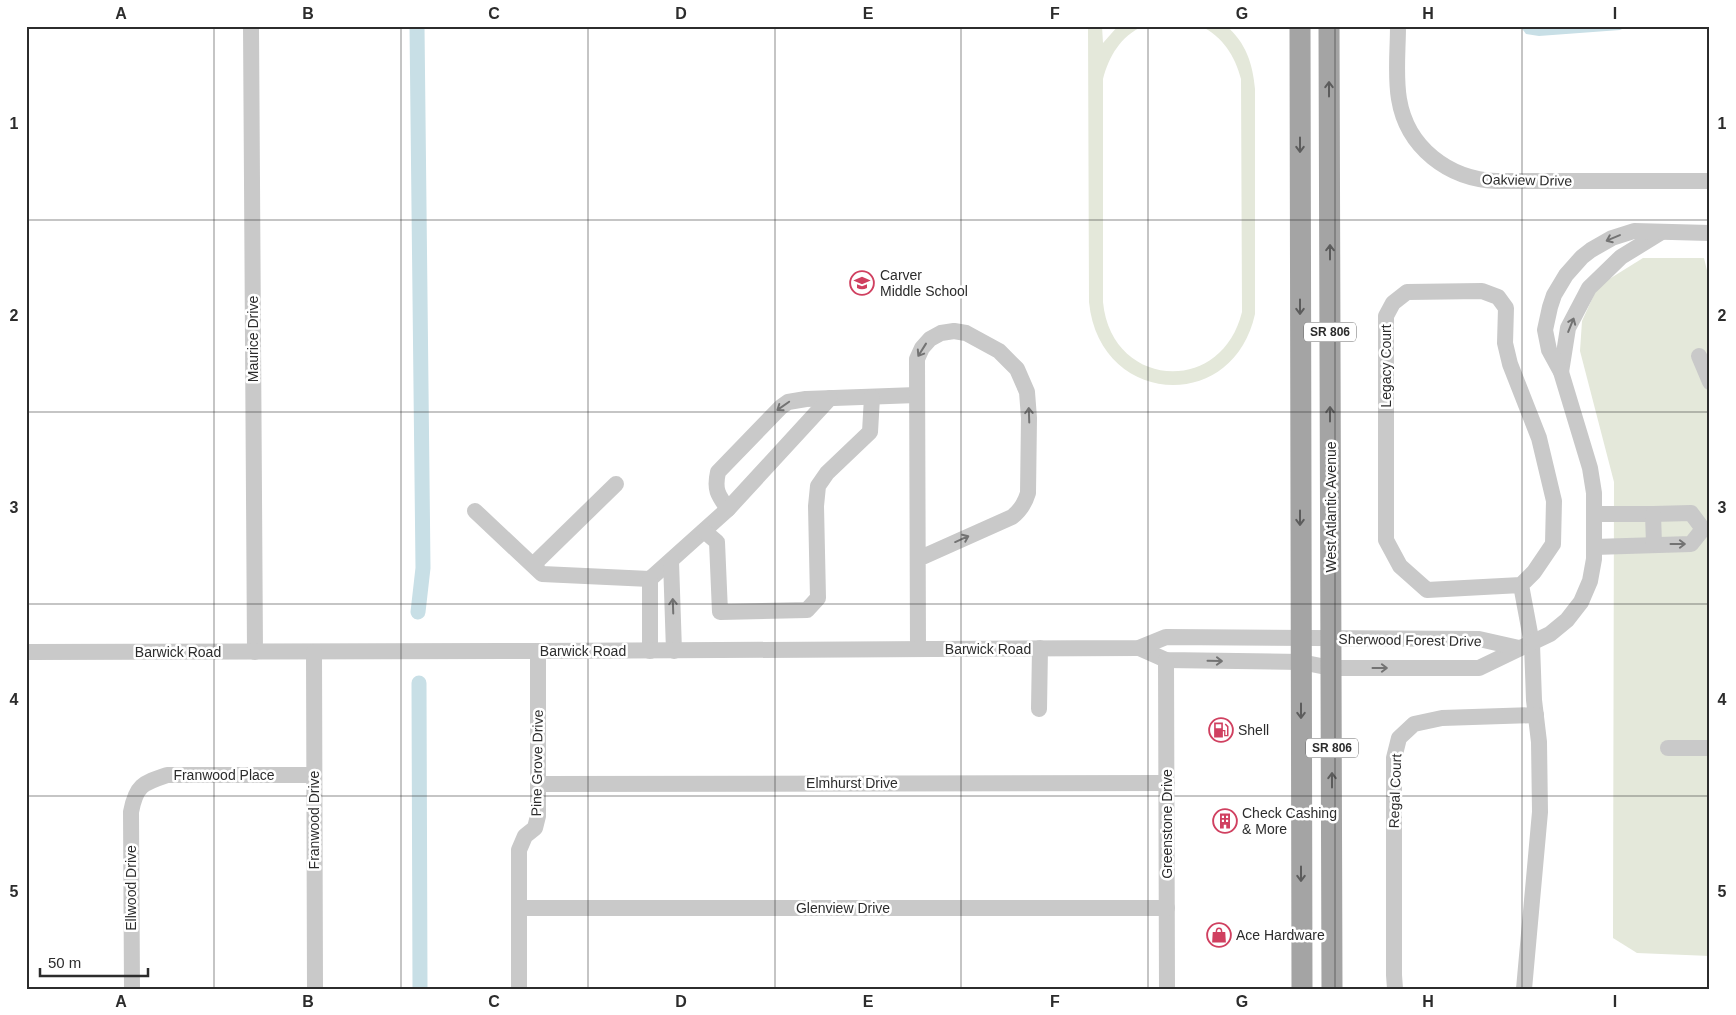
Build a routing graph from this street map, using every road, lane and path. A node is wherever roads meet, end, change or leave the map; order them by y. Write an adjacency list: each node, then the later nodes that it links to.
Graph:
1 (251, 26): 38 (street, Maurice Drive)
2 (1300, 26): 28 (main road, SR 806, one-way to 28)
3 (1328, 26): 29 (main road, West Atlantic Avenue / SR 806, one-way to 3)
4 (1398, 26): 5 (street, Oakview Drive)
5 (1710, 181)
6 (1660, 233): 7 (street, Sherwood Forest Drive); 9 (street, Sherwood Forest Drive, one-way to 6); 9 (street, Sherwood Forest Drive, one-way to 9)
7 (1710, 233)
8 (1699, 356): 10 (street)
9 (1561, 372): 17 (street, Sherwood Forest Drive)
10 (1710, 382)
11 (917, 395): 12 (street); 23 (street); 23 (street, one-way to 11)
12 (872, 397): 13 (street); 20 (street)
13 (830, 398): 15 (street); 15 (street, one-way to 15)
14 (616, 484): 25 (street)
15 (728, 509): 20 (street)
16 (475, 511): 25 (street)
17 (1594, 514): 18 (street); 22 (street, Sherwood Forest Drive)
18 (1653, 514): 19 (street); 21 (street)
19 (1706, 530): 21 (street, one-way to 19)
20 (704, 531): 24 (street)
21 (1654, 544): 22 (street)
22 (1594, 547): 30 (street, Sherwood Forest Drive)
23 (918, 559): 33 (street)
24 (671, 561): 26 (street); 34 (street, one-way to 24)
25 (533, 565): 26 (street)
26 (650, 579): 36 (street)
27 (1521, 585): 27 (street, Legacy Court); 30 (street)
28 (1300, 638): 29 (street, Barwick Road); 32 (street, Barwick Road); 41 (main road, SR 806)
29 (1331, 638): 30 (street, Sherwood Forest Drive); 42 (main road, West Atlantic Avenue / SR 806)
30 (1525, 646): 42 (street, Sherwood Forest Drive, one-way to 30); 44 (street)
31 (1040, 648): 32 (street, Barwick Road); 33 (street, Barwick Road); 43 (street)
32 (1139, 648): 40 (street, Barwick Road)
33 (918, 649): 34 (street, Barwick Road)
34 (674, 650): 36 (street, Barwick Road)
35 (538, 651): 36 (street, Barwick Road); 39 (street, Barwick Road); 49 (street, Pine Grove Drive)
36 (650, 651)
37 (26, 652): 38 (street, Barwick Road)
38 (255, 652): 39 (street, Barwick Road)
39 (314, 652): 47 (street, Franwood Drive)
40 (1166, 660): 41 (street, Barwick Road, one-way to 41); 48 (street, Greenstone Drive)
41 (1301, 662): 42 (street, Barwick Road); 57 (main road, SR 806, one-way to 57)
42 (1331, 668): 58 (main road, West Atlantic Avenue / SR 806, one-way to 42)
43 (1039, 709)
44 (1536, 715): 59 (street, Regal Court); 60 (street)
45 (1668, 748): 46 (street)
46 (1710, 748)
47 (314, 775): 50 (street, Franwood Place); 54 (street, Franwood Drive)
48 (1167, 783): 49 (street, Elmhurst Drive); 52 (street, Greenstone Drive)
49 (538, 784): 51 (street, Pine Grove Drive)
50 (139, 790): 53 (street, Ellwood Drive)
51 (519, 908): 52 (street, Glenview Drive); 55 (street, Pine Grove Drive)
52 (1167, 908): 56 (street, Greenstone Drive)
53 (132, 989)
54 (315, 989)
55 (519, 989)
56 (1168, 989)
57 (1302, 989)
58 (1332, 989)
59 (1395, 989)
60 (1524, 989)

